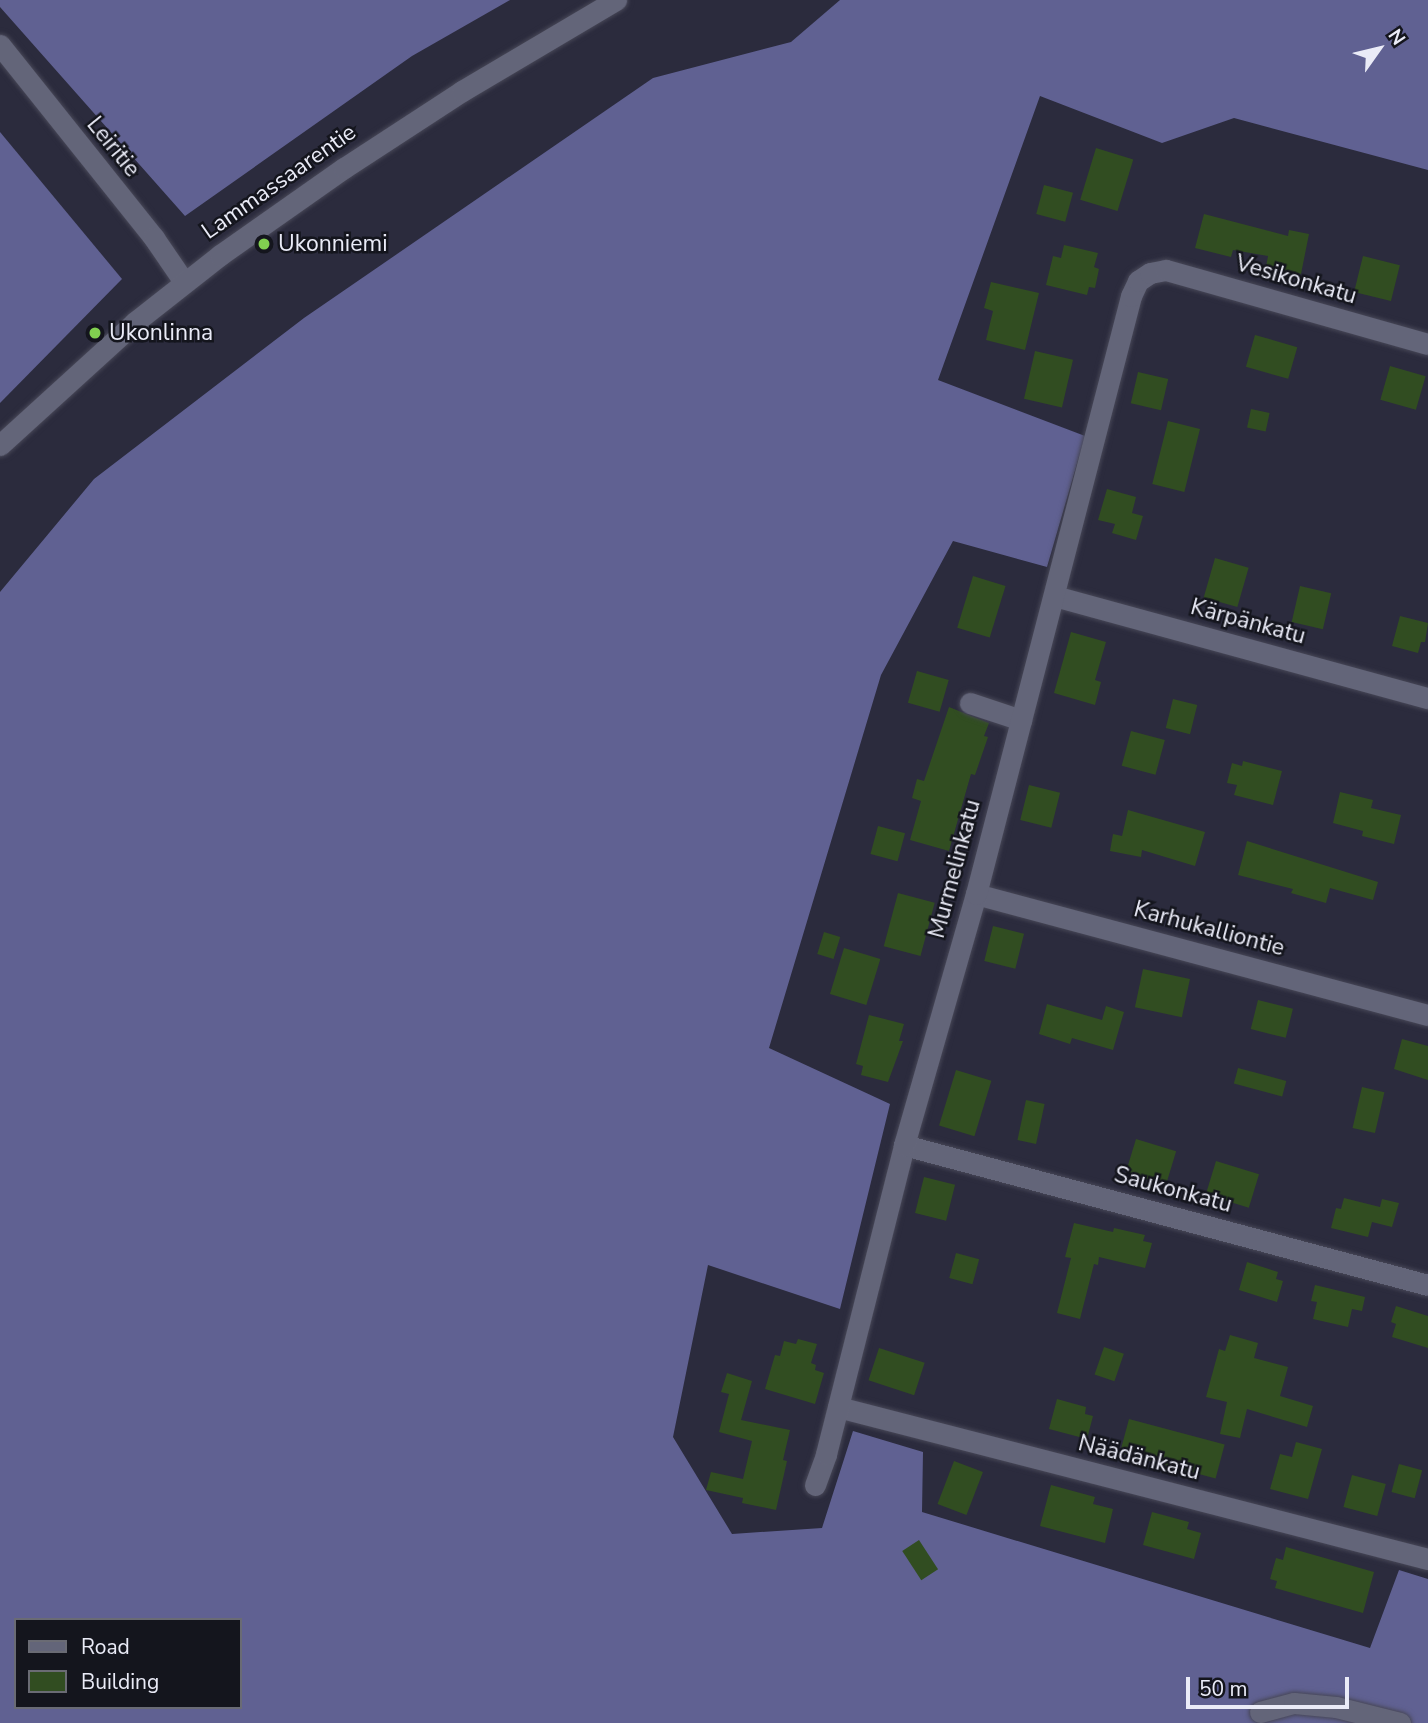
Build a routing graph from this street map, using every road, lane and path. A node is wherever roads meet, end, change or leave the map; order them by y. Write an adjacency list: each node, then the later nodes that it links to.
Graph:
1 (616, 0): 4 (street, Lammassaarentie)
2 (0, 45): 4 (street, Leiritie)
3 (1150, 273): 5 (street, Vesikonkatu); 7 (street, Murmelinkatu)
4 (184, 282): 6 (street, Lammassaarentie)
5 (1428, 344)
6 (0, 445)
7 (1054, 596): 8 (street, Kärpänkatu); 10 (street, Murmelinkatu)
8 (1428, 698)
9 (970, 704): 10 (street)
10 (1021, 720): 11 (street, Murmelinkatu)
11 (976, 894): 12 (street, Karhukalliontie); 13 (street, Murmelinkatu)
12 (1428, 1015)
13 (904, 1145): 14 (street, Saukonkatu); 15 (street, Murmelinkatu)
14 (1428, 1285)
15 (838, 1407): 16 (street, Murmelinkatu); 17 (street, Näädänkatu)
16 (815, 1485)
17 (1428, 1559)
18 (1260, 1712): 19 (street)
19 (1400, 1723)

